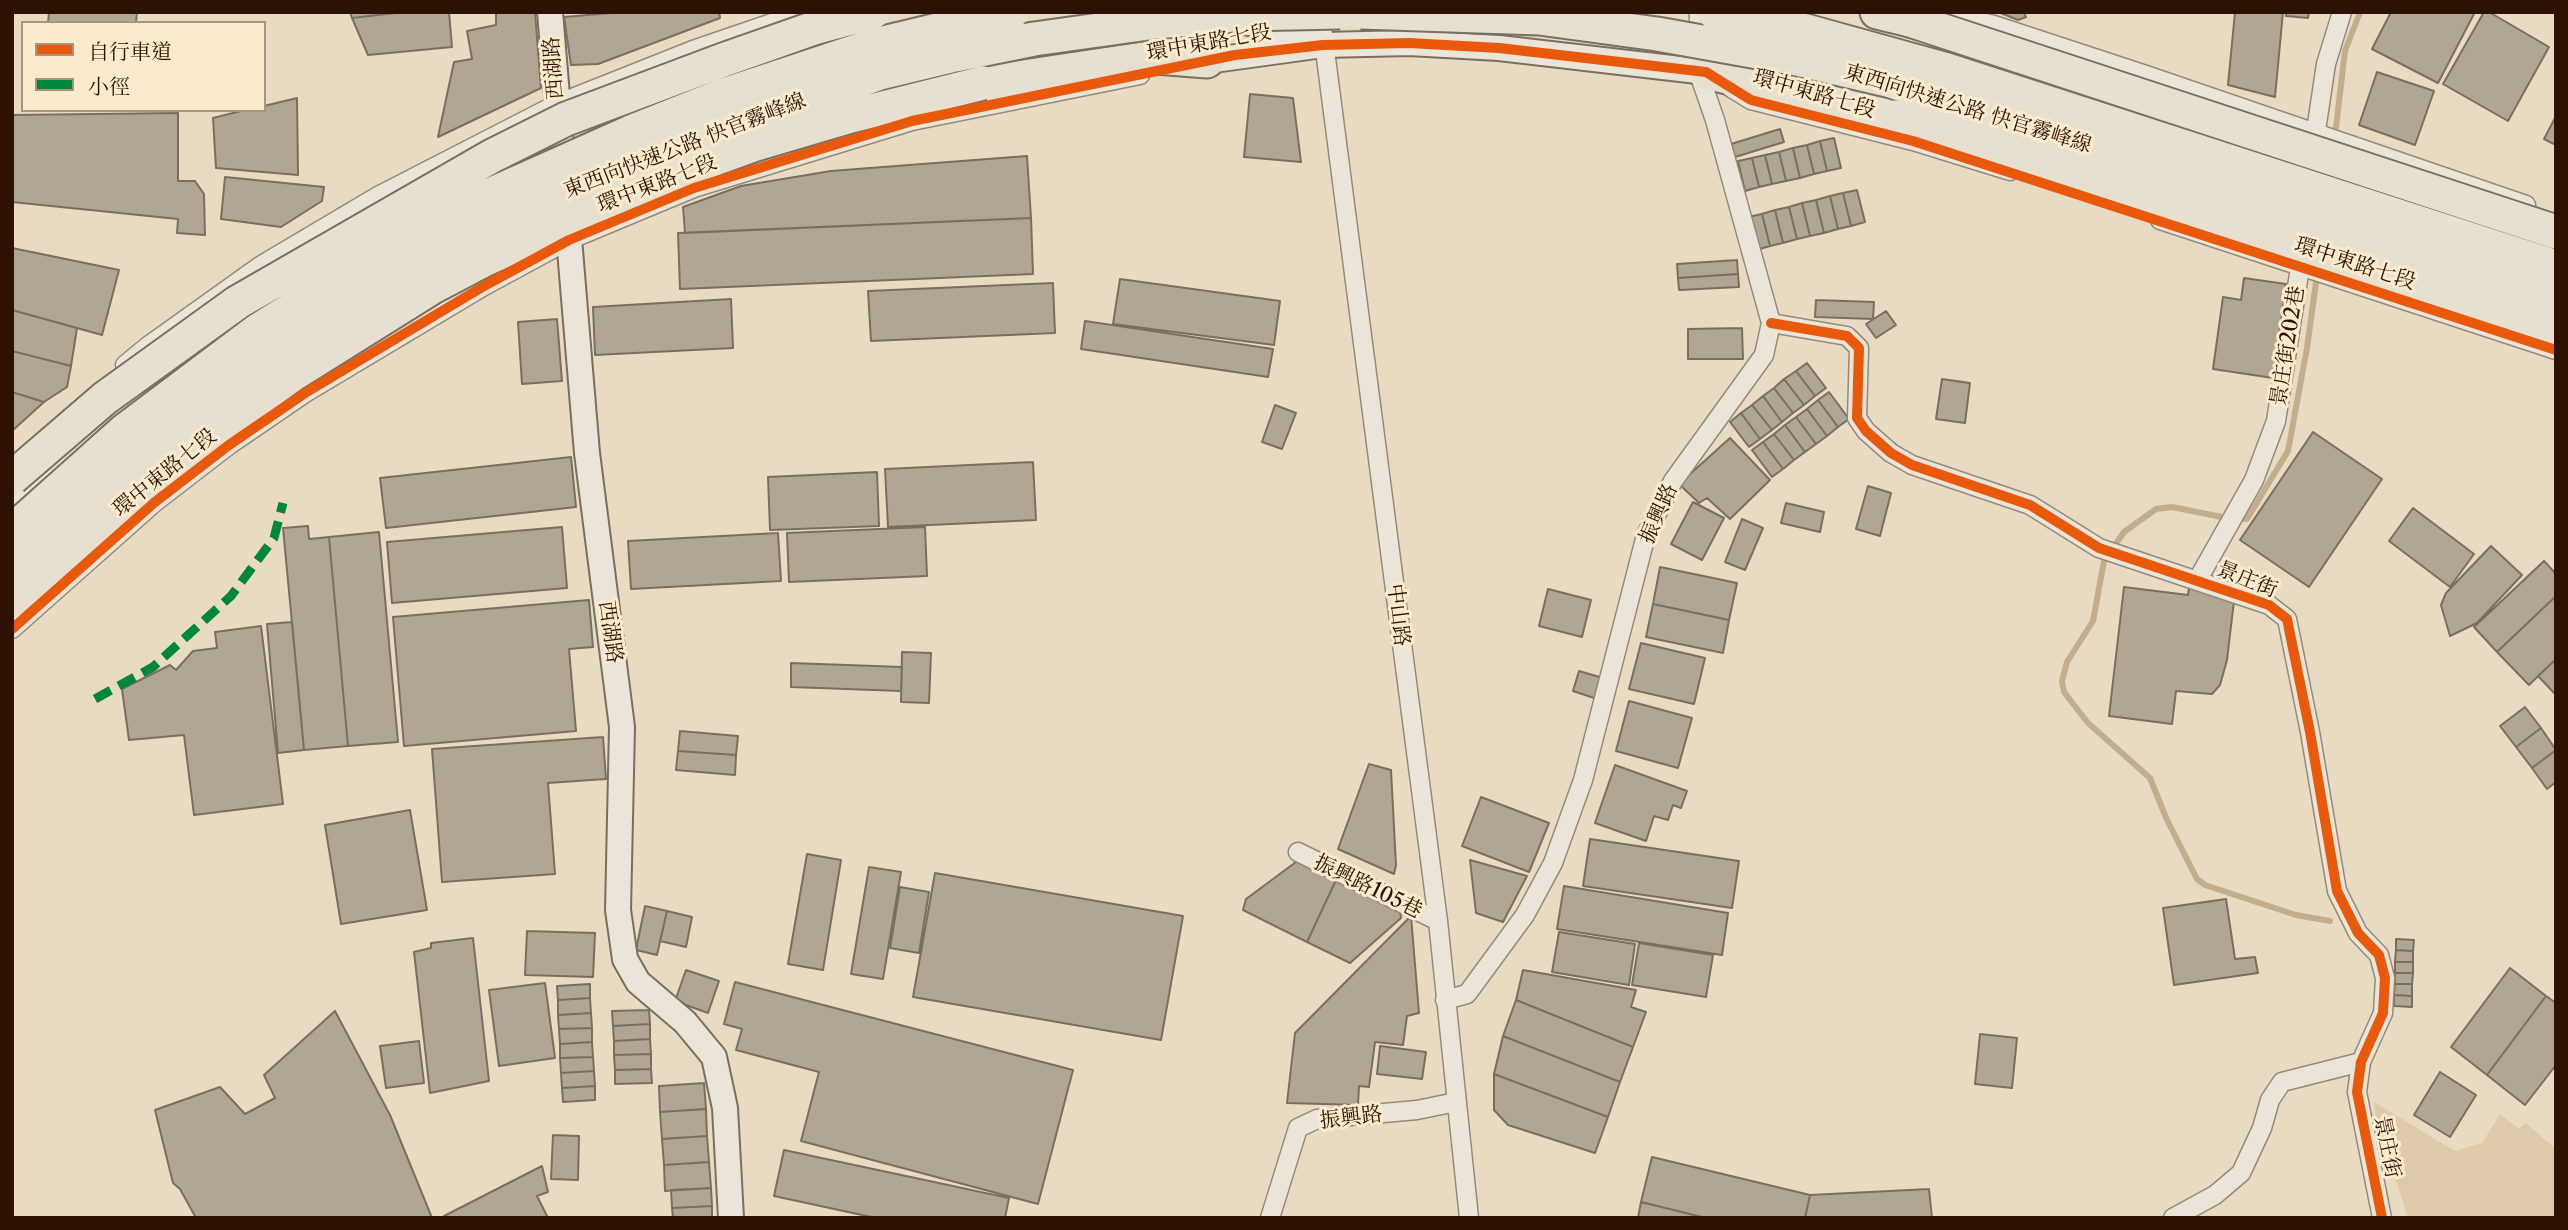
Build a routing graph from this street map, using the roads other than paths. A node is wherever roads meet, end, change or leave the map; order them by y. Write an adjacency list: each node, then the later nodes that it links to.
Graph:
1 (550, 12): 18 (street, 西湖路)
2 (804, 12): 18 (street)
3 (873, 12): 36 (highway, bridge)
4 (962, 12): 20 (street)
5 (1012, 12): 38 (highway, 東西向快速公路 快官霧峰線, bridge)
6 (1320, 12): 15 (street, 中山路)
7 (1340, 12): 39 (highway, 東西向快速公路 快官霧峰線, bridge)
8 (1362, 12): 30 (highway, 東西向快速公路 快官霧峰線, bridge)
9 (1699, 12): 17 (street, 振興路)
10 (1713, 12): 29 (highway, 東西向快速公路 快官霧峰線, bridge)
11 (1798, 12): 21 (street)
12 (1877, 12): 14 (highway)
13 (2342, 12): 19 (street, 景庄街202巷)
14 (1925, 16): 19 (street); 25 (highway, bridge)
15 (1324, 45): 16 (street, 環中東路七段); 17 (street, 環中東路七段); 22 (street, 環中東路七段); 45 (street, 中山路)
16 (1207, 61): 26 (street, 環中東路七段); 42 (highway, bridge)
17 (1702, 71): 24 (street, 環中東路七段); 28 (street, 環中東路七段); 32 (street, 振興路); 33 (highway, bridge)
18 (557, 104): 20 (street, 西湖路); 35 (street)
19 (2315, 132): 21 (street, 景庄街202巷); 23 (street)
20 (562, 153): 22 (street, 西湖路); 37 (street)
21 (2323, 180): 24 (street, 景庄街202巷); 27 (street)
22 (565, 200): 26 (street, 西湖路); 40 (street, 環中東路七段)
23 (2556, 215)
24 (2317, 227): 28 (street, 景庄街202巷); 31 (street, 環中東路七段)
25 (2556, 232)
26 (569, 240): 43 (street, 環中東路七段); 49 (street, 西湖路)
27 (2556, 255)
28 (2301, 267): 34 (street, 環中東路七段); 41 (street, 景庄街202巷)
29 (2556, 267)
30 (2556, 299)
31 (2556, 306)
32 (1771, 323): 41 (street, 景庄街); 46 (street, 振興路)
33 (2556, 330)
34 (2556, 350)
35 (12, 462)
36 (12, 478)
37 (12, 506)
38 (12, 531)
39 (12, 567)
40 (12, 578)
41 (2197, 581): 47 (street, 景庄街)
42 (12, 601)
43 (12, 629)
44 (1298, 852): 45 (street, 振興路105巷)
45 (1438, 921): 46 (street, 中山路)
46 (1445, 1000): 48 (street, 中山路)
47 (2361, 1062): 52 (street); 53 (street, 景庄街)
48 (1456, 1102): 50 (street, 振興路); 51 (street, 中山路)
49 (731, 1218)
50 (1270, 1218)
51 (1469, 1218)
52 (2173, 1218)
53 (2382, 1218)

